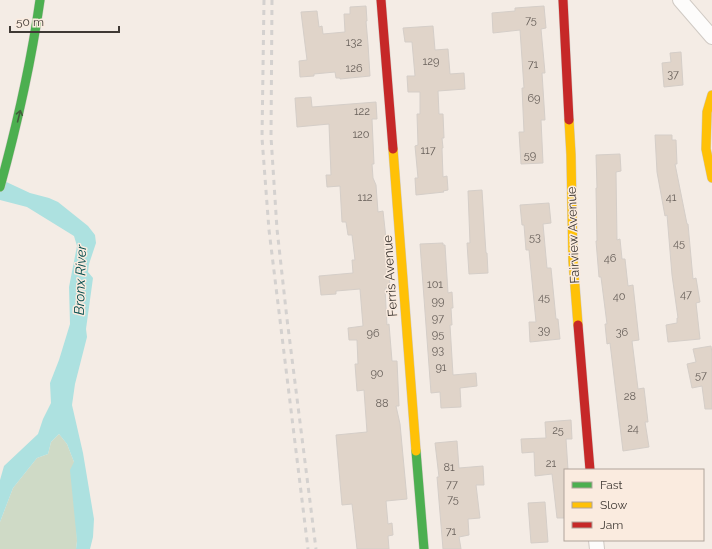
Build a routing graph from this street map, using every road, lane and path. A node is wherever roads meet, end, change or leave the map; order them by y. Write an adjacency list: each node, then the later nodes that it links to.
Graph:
1 (40, 0): 8 (main road, one-way to 1)
2 (381, 0): 10 (main road, Ferris Avenue)
3 (564, 0): 9 (main road, Fairview Avenue)
4 (680, 0): 5 (street)
5 (712, 36)
6 (712, 95): 7 (main road)
7 (712, 178)
8 (0, 187)
9 (590, 469)
10 (424, 549)

